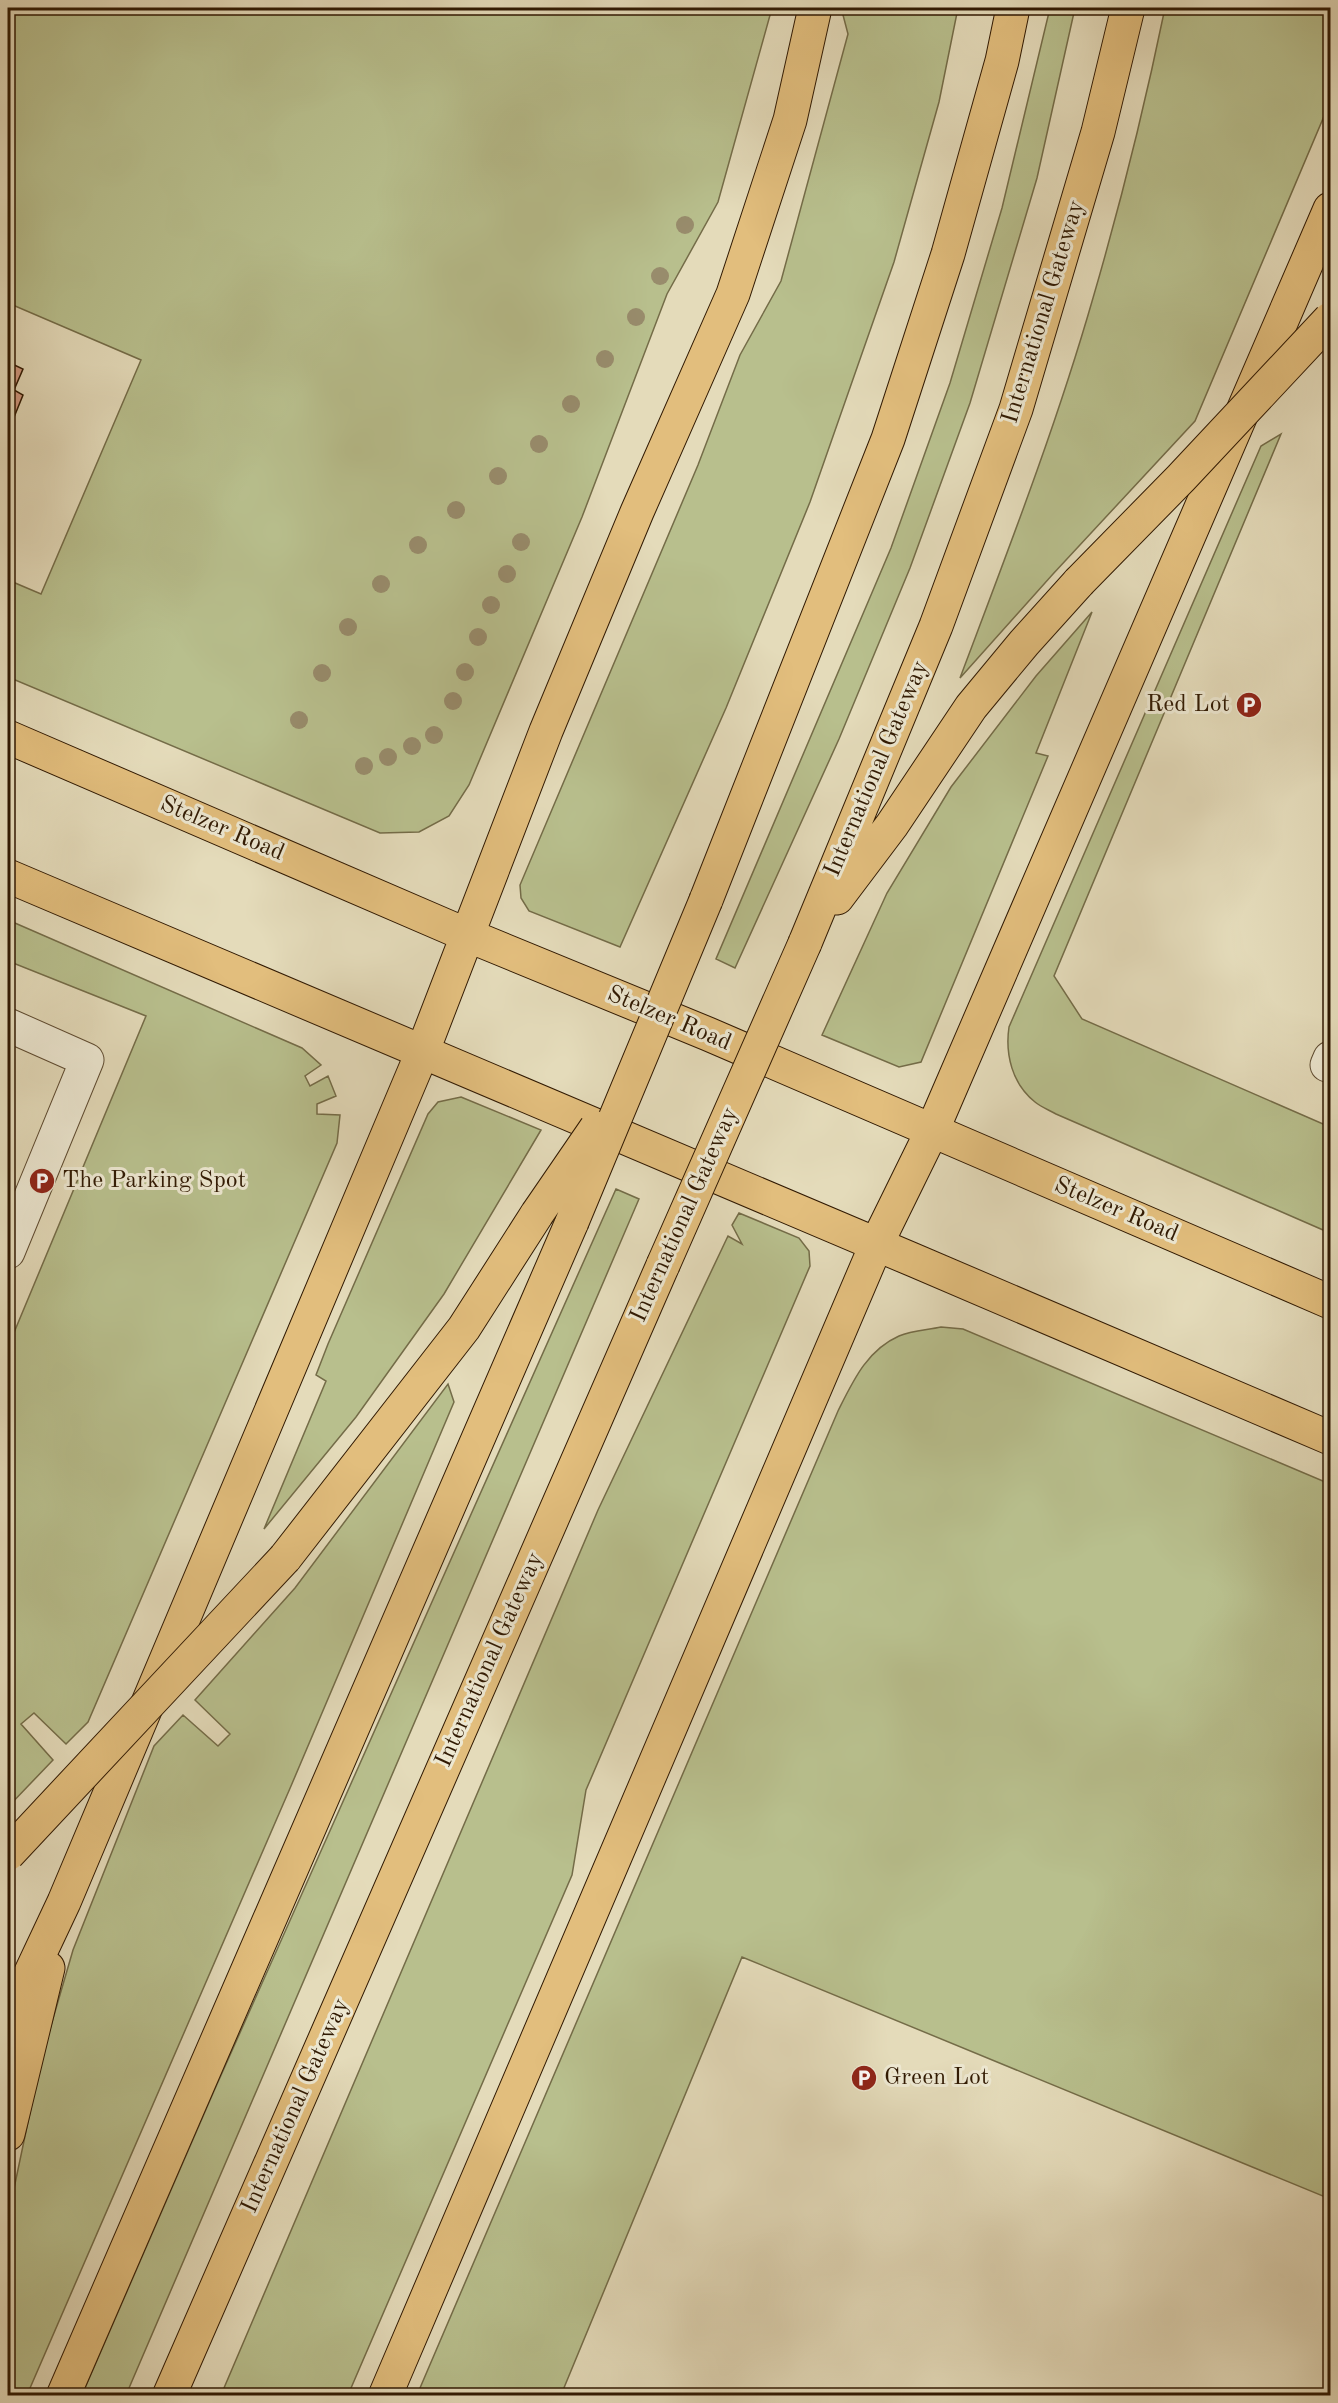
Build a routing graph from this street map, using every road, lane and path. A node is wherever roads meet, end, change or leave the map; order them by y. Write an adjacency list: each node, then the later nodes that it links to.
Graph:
1 (816, 8): 8 (main road)
2 (1013, 8): 12 (main road, bridge)
3 (1128, 8): 9 (main road, International Gateway)
4 (1330, 209): 13 (main road)
5 (1330, 319): 9 (main road, bridge)
6 (8, 737): 8 (main road, Stelzer Road)
7 (8, 876): 11 (main road)
8 (467, 935): 11 (main road); 13 (main road, Stelzer Road)
9 (805, 943): 23 (main road, International Gateway, bridge)
10 (8, 1025): 15 (lane)
11 (422, 1053): 14 (main road); 19 (main road)
12 (635, 1069): 18 (main road, bridge); 22 (main road, bridge)
13 (932, 1131): 14 (main road); 16 (main road, Stelzer Road)
14 (877, 1243): 17 (main road); 24 (main road)
15 (8, 1252)
16 (1330, 1302)
17 (1330, 1438)
18 (8, 1854)
19 (64, 1902): 20 (main road); 21 (main road)
20 (8, 2021)
21 (8, 2134)
22 (63, 2396)
23 (169, 2396)
24 (385, 2396)

